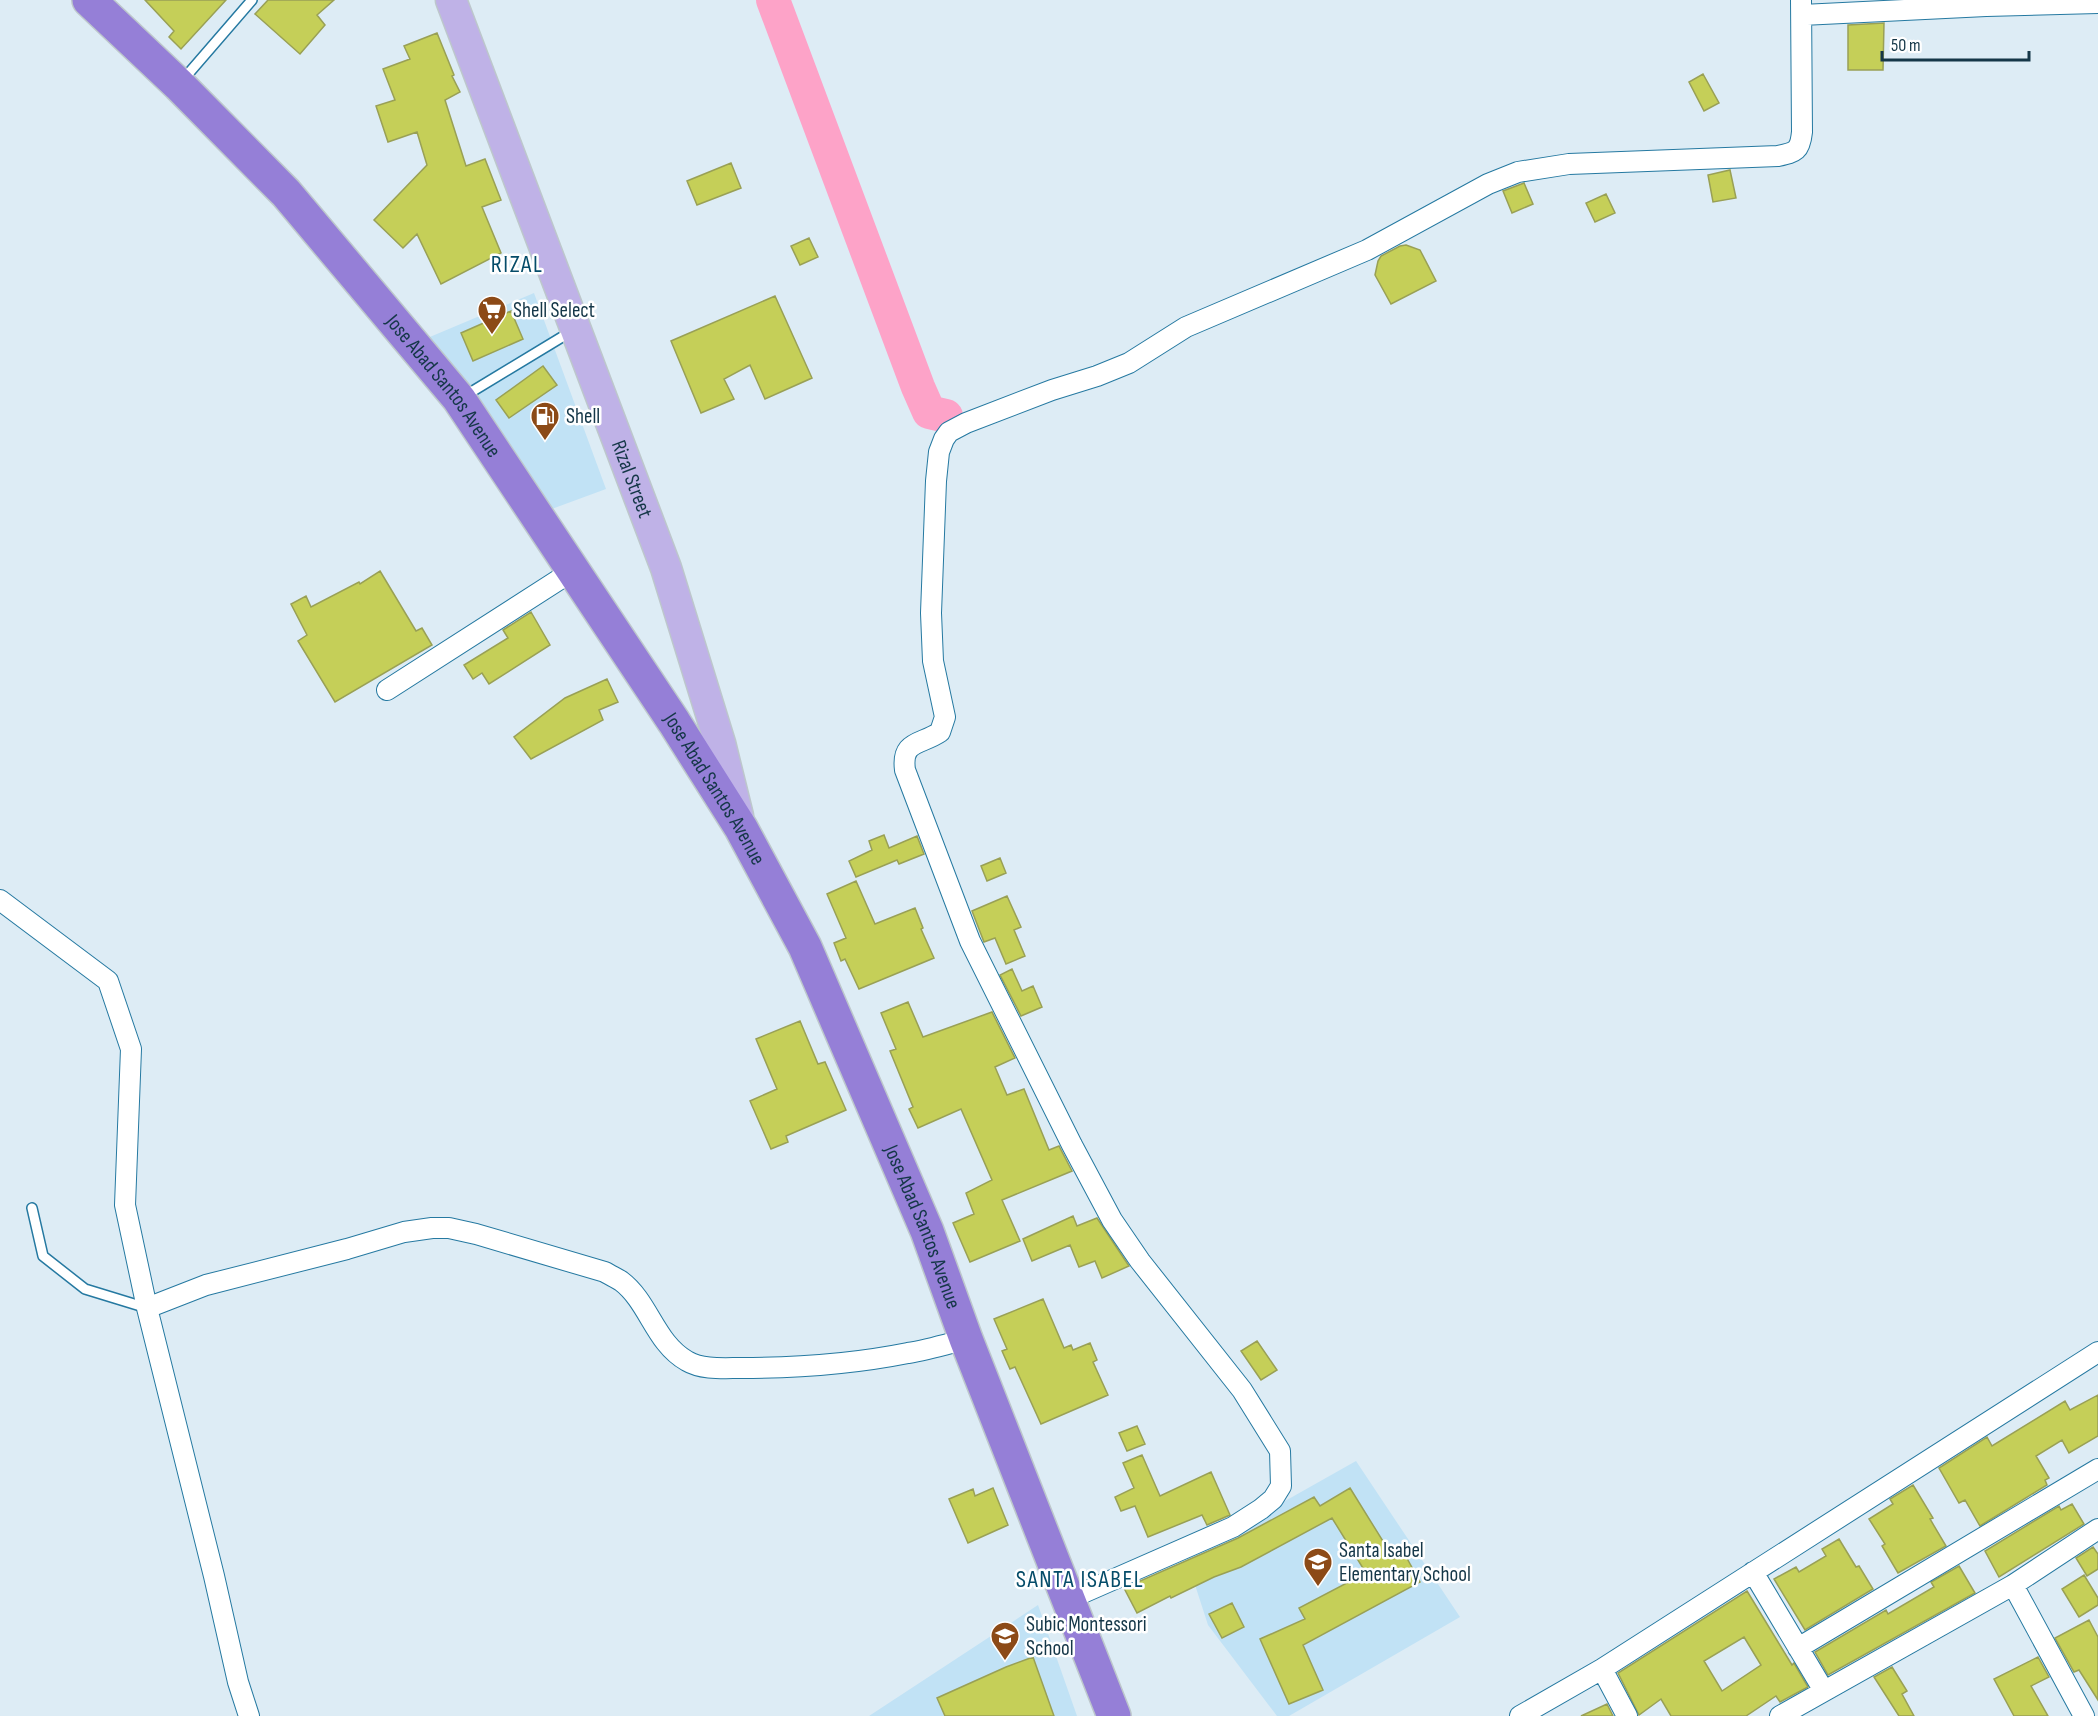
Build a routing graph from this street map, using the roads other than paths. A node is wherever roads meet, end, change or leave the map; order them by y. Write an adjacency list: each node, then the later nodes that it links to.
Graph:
1 (89, 0): 6 (highway, Jose Abad Santos Avenue)
2 (252, 0): 6 (lane)
3 (451, 0): 7 (main road, Rizal Street)
4 (2098, 3): 5 (street)
5 (1801, 8): 21 (street)
6 (179, 85): 8 (highway, Jose Abad Santos Avenue)
7 (576, 328): 8 (lane); 11 (main road, Rizal Street)
8 (459, 399): 9 (highway, Jose Abad Santos Avenue)
9 (574, 570): 10 (street); 11 (highway, Jose Abad Santos Avenue)
10 (387, 690)
11 (741, 828): 15 (highway, Jose Abad Santos Avenue)
12 (0, 900): 14 (street)
13 (32, 1208): 14 (lane)
14 (147, 1308): 15 (street); 26 (street)
15 (966, 1339): 21 (highway, Jose Abad Santos Avenue)
16 (2098, 1352): 19 (street)
17 (2098, 1469): 22 (street)
18 (2098, 1528): 20 (street)
19 (1753, 1572): 22 (street); 23 (street)
20 (2013, 1585): 24 (street); 30 (street)
21 (1069, 1599): 27 (highway, Jose Abad Santos Avenue)
22 (1798, 1648): 24 (street)
23 (1602, 1669): 28 (street); 29 (street)
24 (1824, 1691): 25 (street)
25 (1785, 1715)
26 (249, 1716)
27 (1114, 1716)
28 (1520, 1716)
29 (1627, 1716)
30 (2084, 1716)

